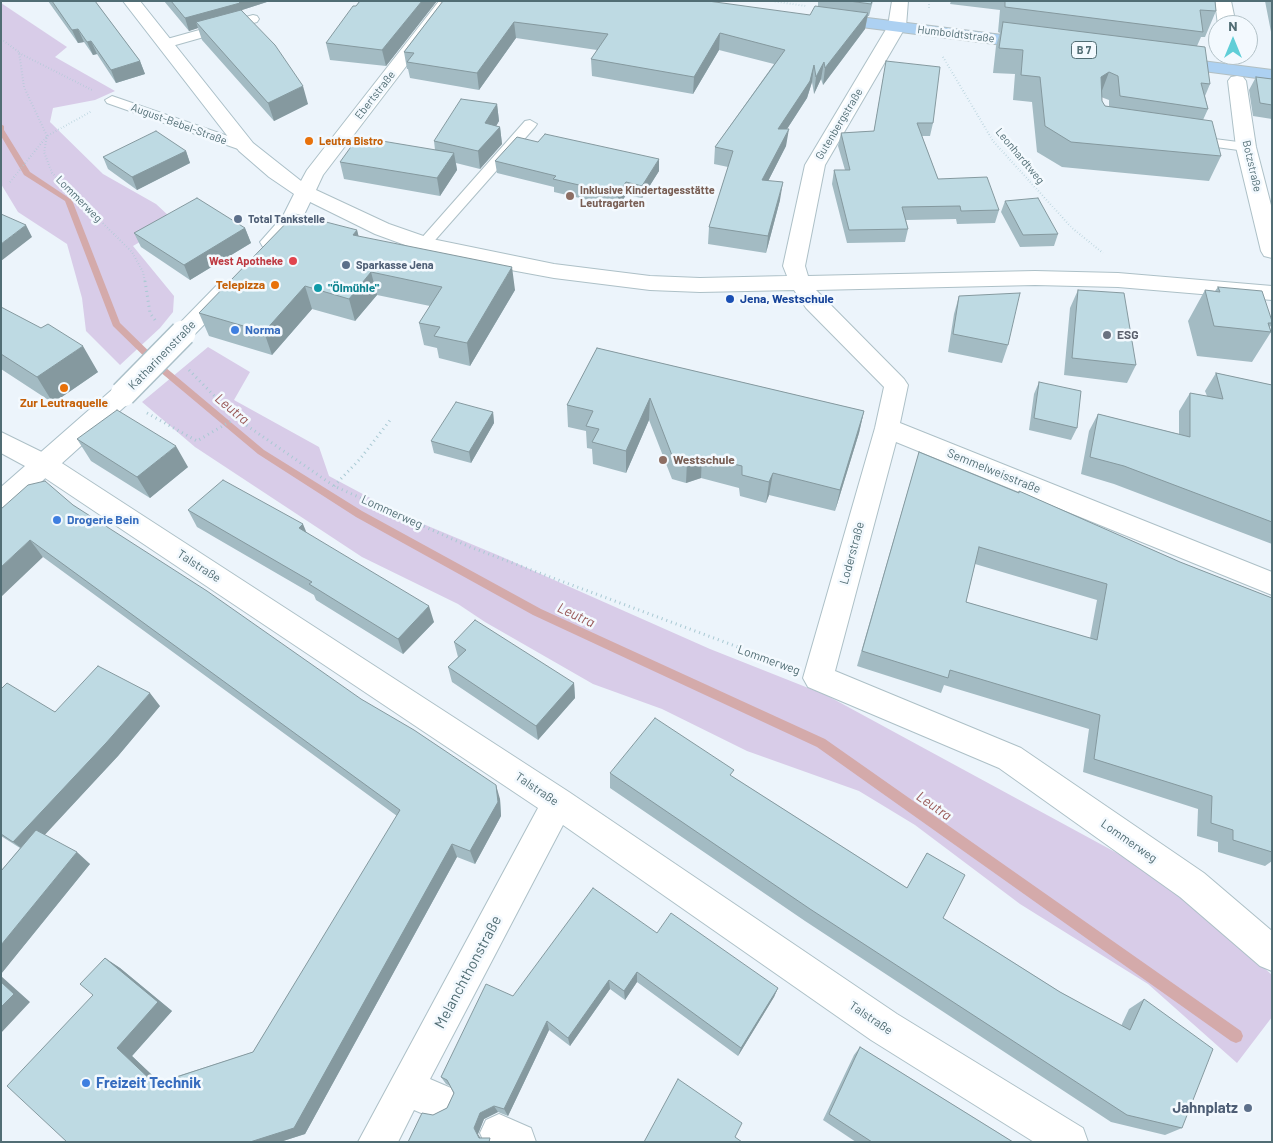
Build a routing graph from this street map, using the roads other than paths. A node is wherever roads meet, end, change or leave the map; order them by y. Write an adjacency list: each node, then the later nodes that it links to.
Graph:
1 (131, 1): 9 (street)
2 (448, 1): 19 (street, Ebertstraße)
3 (900, 1): 8 (street, Gutenbergstraße)
4 (1224, 1): 5 (street)
5 (1226, 15)
6 (815, 16): 8 (main road, Humboldtstraße)
7 (253, 19): 9 (lane)
8 (897, 26): 10 (main road, Humboldtstraße); 24 (street, Gutenbergstraße)
9 (165, 44): 18 (street)
10 (1051, 46)
11 (1158, 60): 12 (main road)
12 (1272, 75)
13 (1237, 81): 17 (street, Botzstraße)
14 (112, 100): 18 (lane, August-Bebel-Straße)
15 (530, 124): 20 (lane)
16 (1172, 137): 17 (lane)
17 (1246, 146): 21 (street, Botzstraße)
18 (246, 148): 19 (street)
19 (305, 192): 20 (street); 22 (street)
20 (424, 244): 24 (street)
21 (1272, 251)
22 (258, 255)
23 (238, 276): 28 (street, Katharinenstraße, bridge)
24 (800, 283): 25 (street); 26 (street)
25 (1272, 293)
26 (887, 428): 30 (street, Semmelweisstraße); 31 (street, Loderstraße)
27 (1, 441): 28 (street, Talstraße)
28 (45, 464): 29 (street, Katharinenstraße); 32 (street, Talstraße)
29 (1, 503)
30 (1272, 584)
31 (818, 678): 33 (street, Lommerweg)
32 (558, 803): 34 (street, Melanchthonstraße); 35 (street, Talstraße)
33 (1272, 954)
34 (377, 1142)
35 (1069, 1142)

